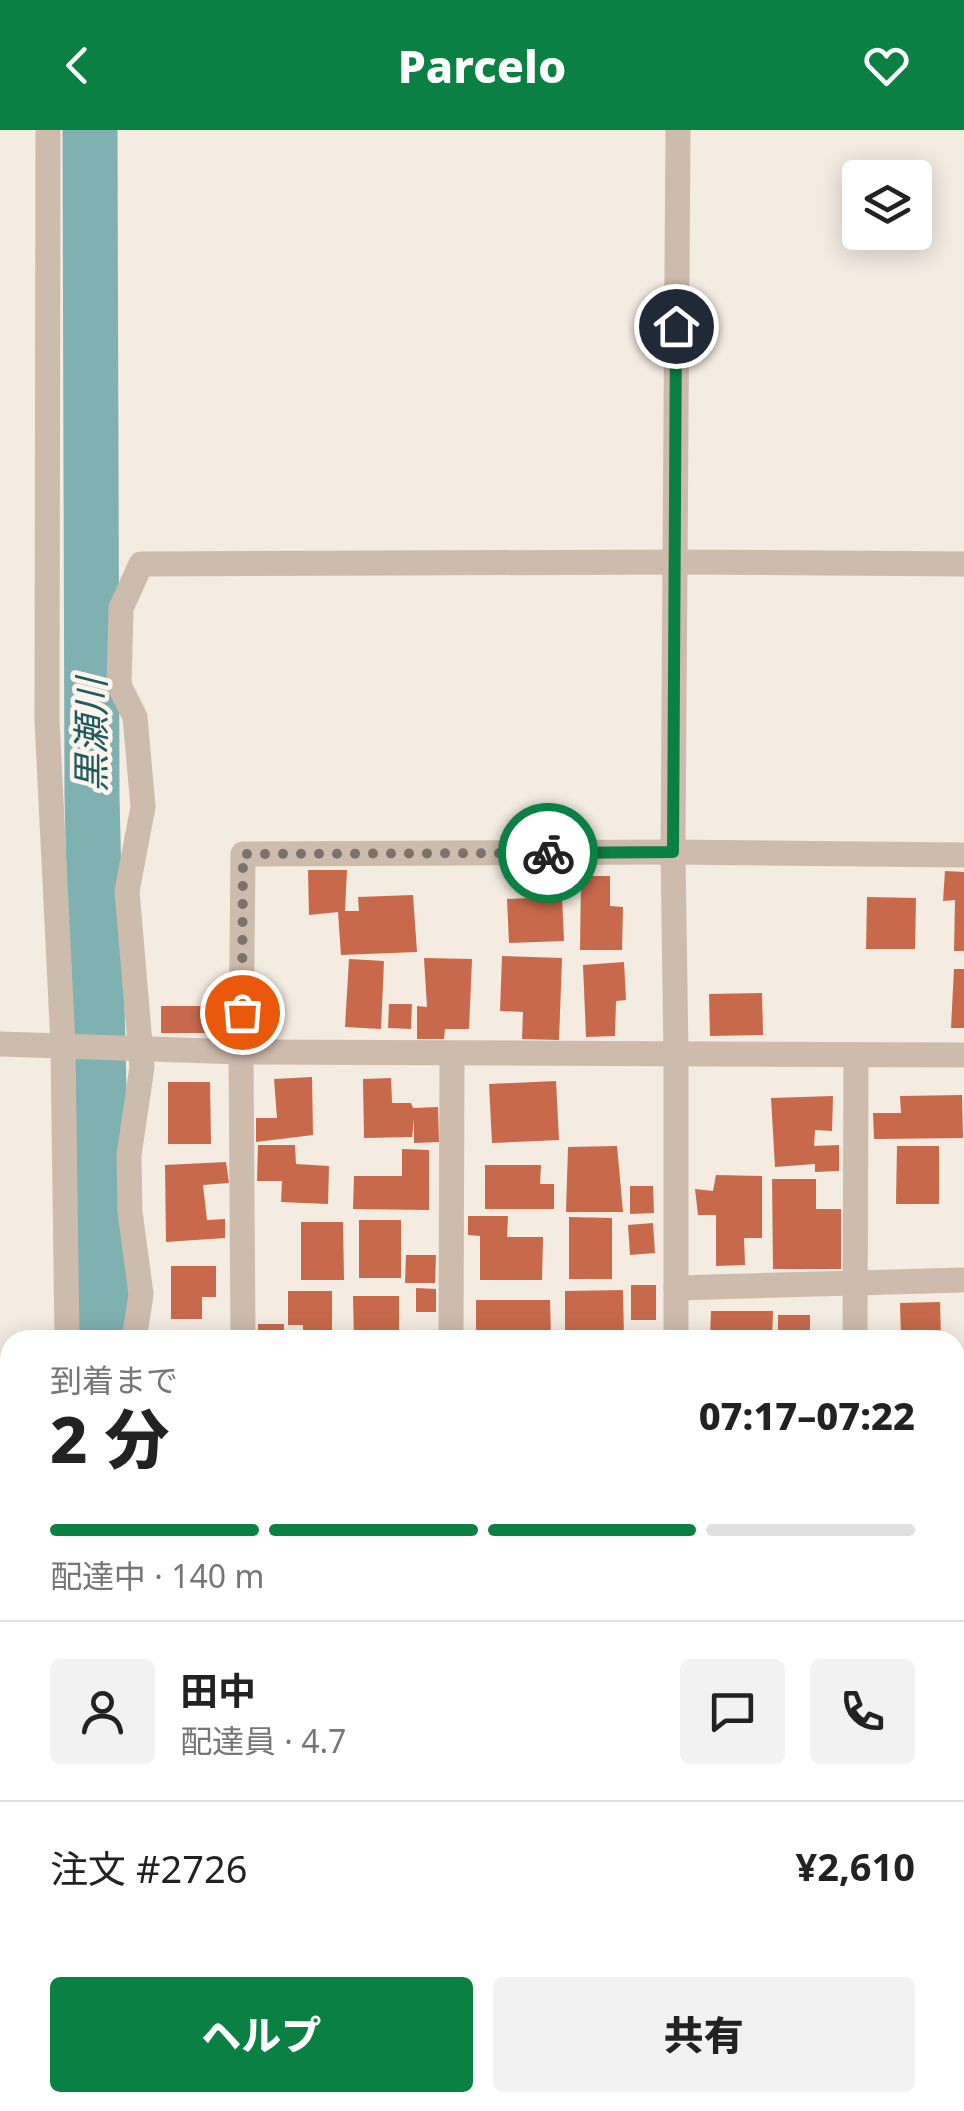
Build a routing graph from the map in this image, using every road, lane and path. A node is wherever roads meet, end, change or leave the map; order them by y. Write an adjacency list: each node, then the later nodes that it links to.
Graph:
1 (48, 130): 8 (street)
2 (678, 130): 3 (street)
3 (675, 562): 4 (street); 5 (street); 9 (street)
4 (964, 564)
5 (673, 852): 6 (street); 10 (street); 14 (street)
6 (964, 855)
7 (0, 1044): 8 (street)
8 (63, 1044): 9 (street); 18 (street)
9 (133, 1048): 10 (street); 19 (street)
10 (242, 1052): 11 (street); 20 (street)
11 (452, 1054): 14 (street); 21 (street)
12 (856, 1055): 13 (street); 14 (street); 16 (street)
13 (964, 1055)
14 (676, 1056): 17 (street)
15 (964, 1280): 16 (street)
16 (854, 1283): 17 (street); 23 (street)
17 (676, 1288): 22 (street)
18 (67, 1330)
19 (136, 1330)
20 (244, 1330)
21 (452, 1330)
22 (676, 1330)
23 (855, 1330)

